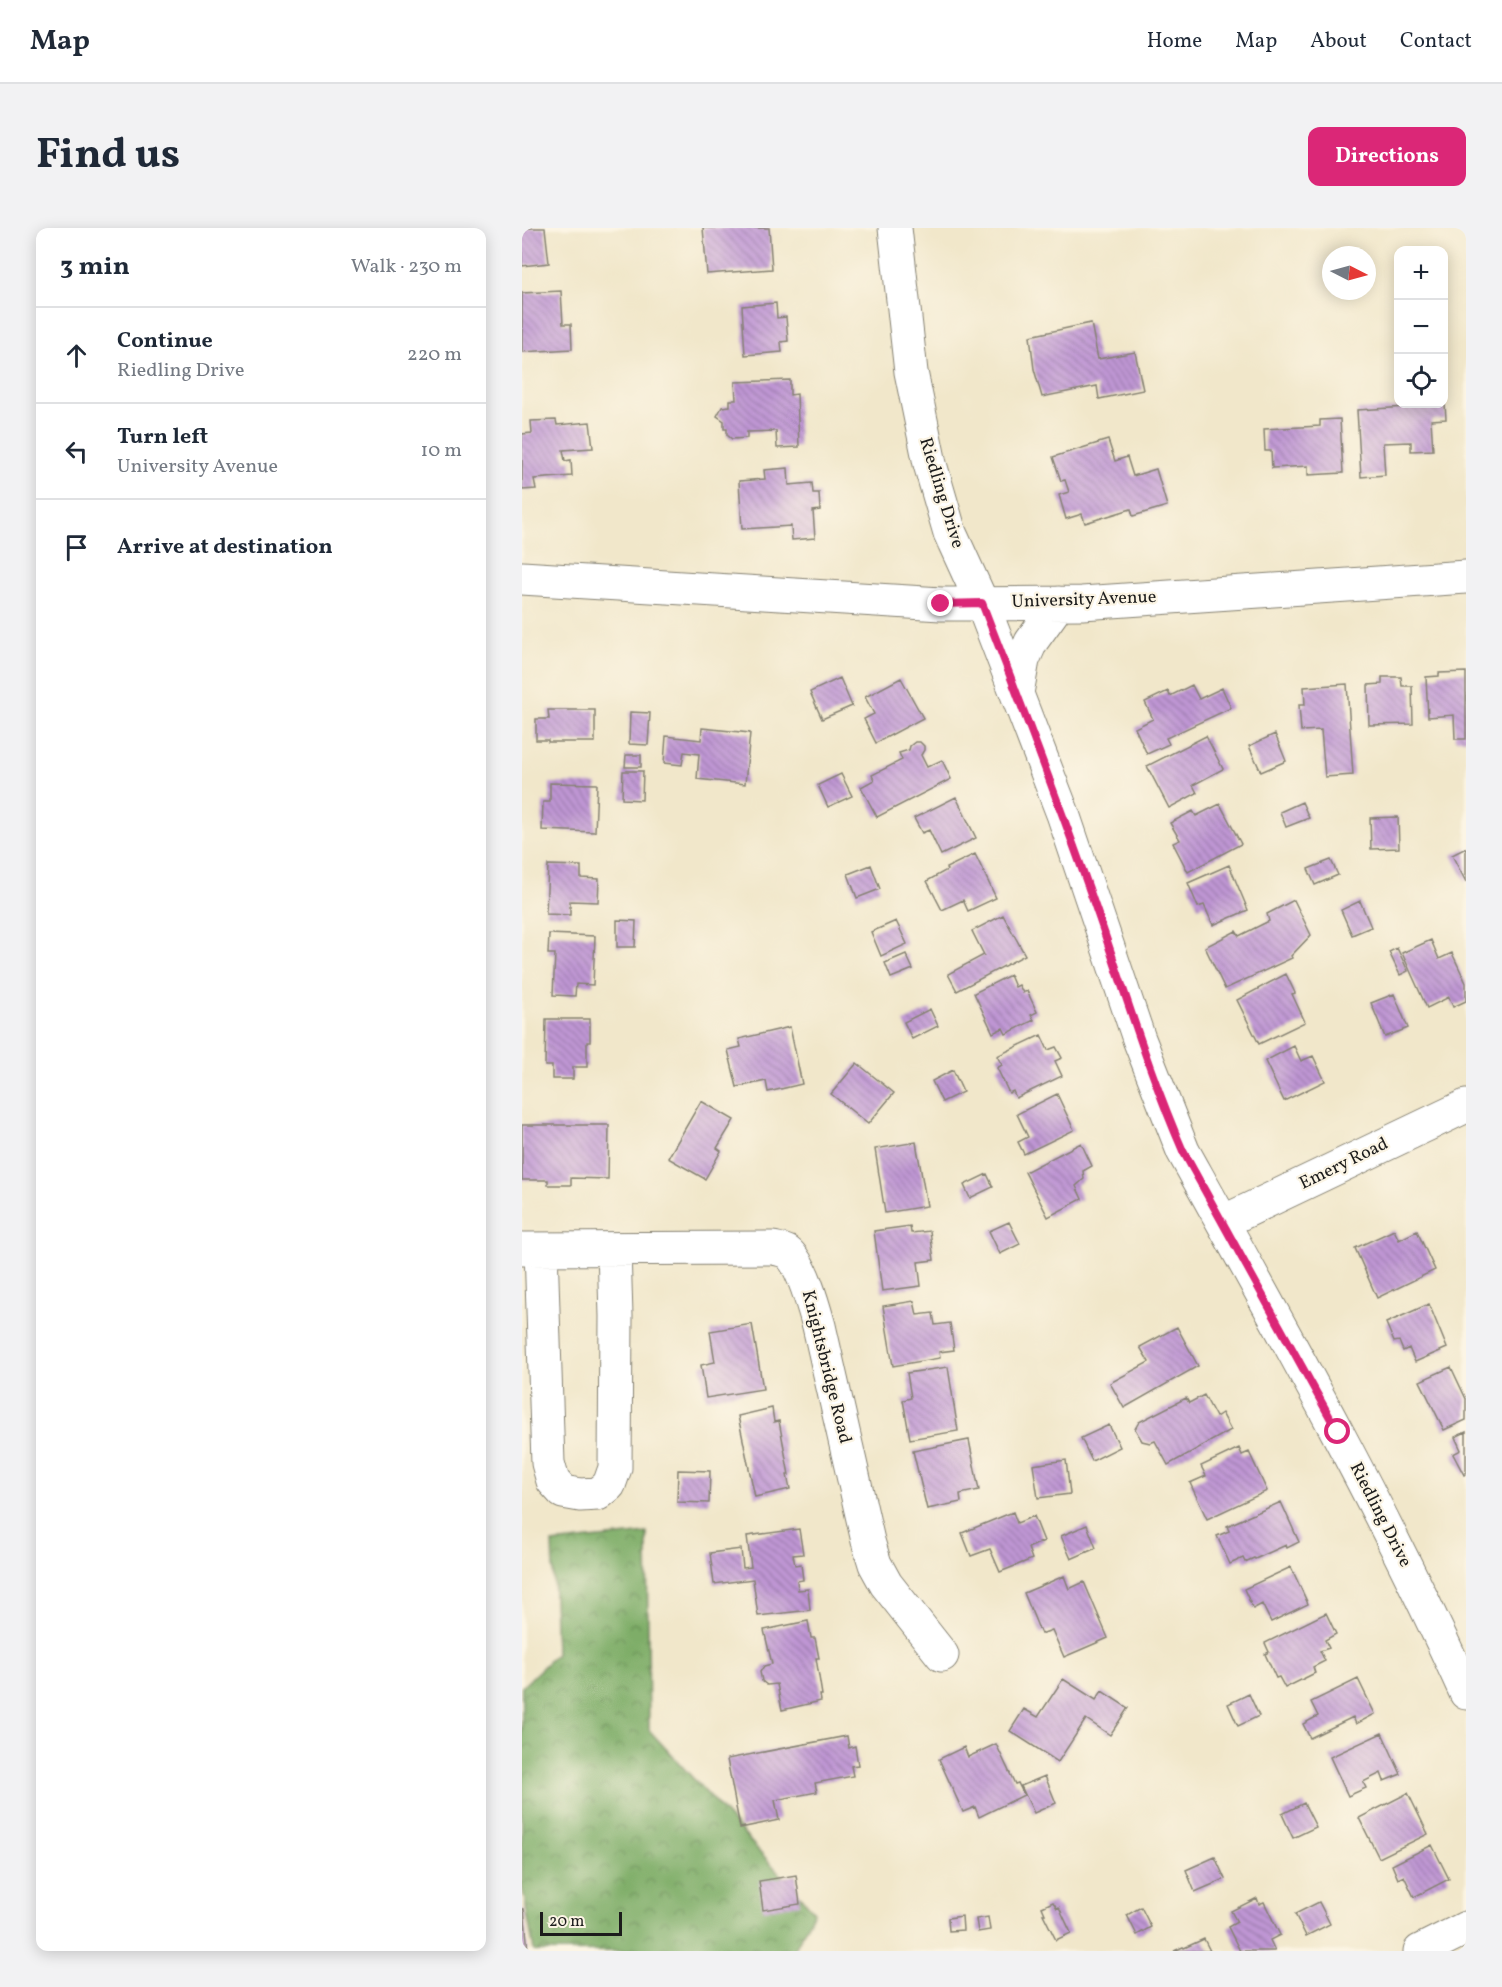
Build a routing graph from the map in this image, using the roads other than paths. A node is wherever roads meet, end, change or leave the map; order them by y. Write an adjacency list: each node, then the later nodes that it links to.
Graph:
1 (895, 228): 4 (street, Riedling Drive)
2 (1466, 577): 5 (street, University Avenue)
3 (522, 578): 4 (street, University Avenue)
4 (982, 603): 5 (street, University Avenue); 6 (street, Riedling Drive)
5 (1059, 603): 6 (street)
6 (1017, 693): 8 (street, Riedling Drive)
7 (1466, 1106): 8 (street, Emery Road)
8 (1223, 1222): 12 (street, Riedling Drive)
9 (532, 1249): 10 (street, Knightsbridge Road); 10 (street)
10 (614, 1249): 11 (street, Knightsbridge Road)
11 (942, 1655)
12 (1466, 1693)
13 (1466, 1928): 14 (street)
14 (1420, 1951)

